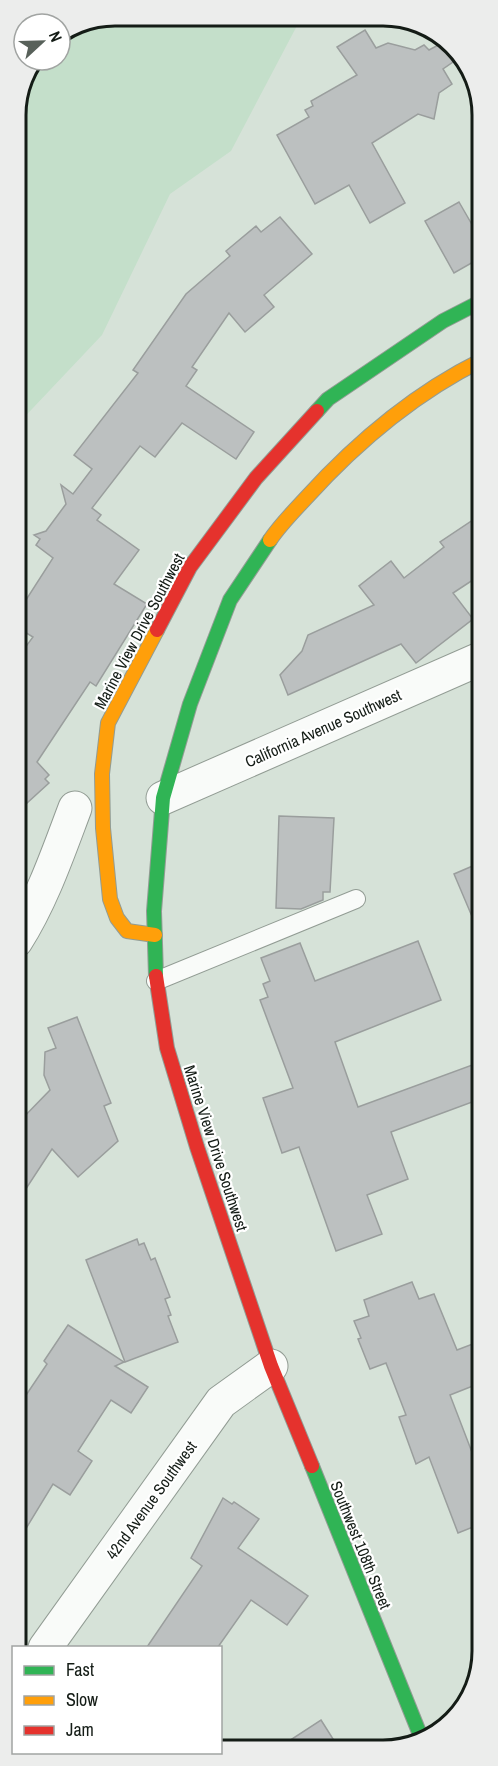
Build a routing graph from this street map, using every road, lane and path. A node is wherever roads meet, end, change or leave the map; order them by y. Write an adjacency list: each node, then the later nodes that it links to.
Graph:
1 (472, 306): 8 (street, Marine View Drive Southwest)
2 (472, 365): 4 (street, Marine View Drive Southwest)
3 (472, 662): 4 (street, California Avenue Southwest)
4 (163, 798): 8 (street, Marine View Drive Southwest)
5 (75, 808): 7 (street)
6 (356, 899): 9 (lane)
7 (25, 926)
8 (155, 935): 9 (street, Marine View Drive Southwest)
9 (156, 981): 10 (street, Marine View Drive Southwest)
10 (271, 1366): 11 (street, 42nd Avenue Southwest); 12 (street, Southwest 108th Street)
11 (46, 1646)
12 (419, 1732)

